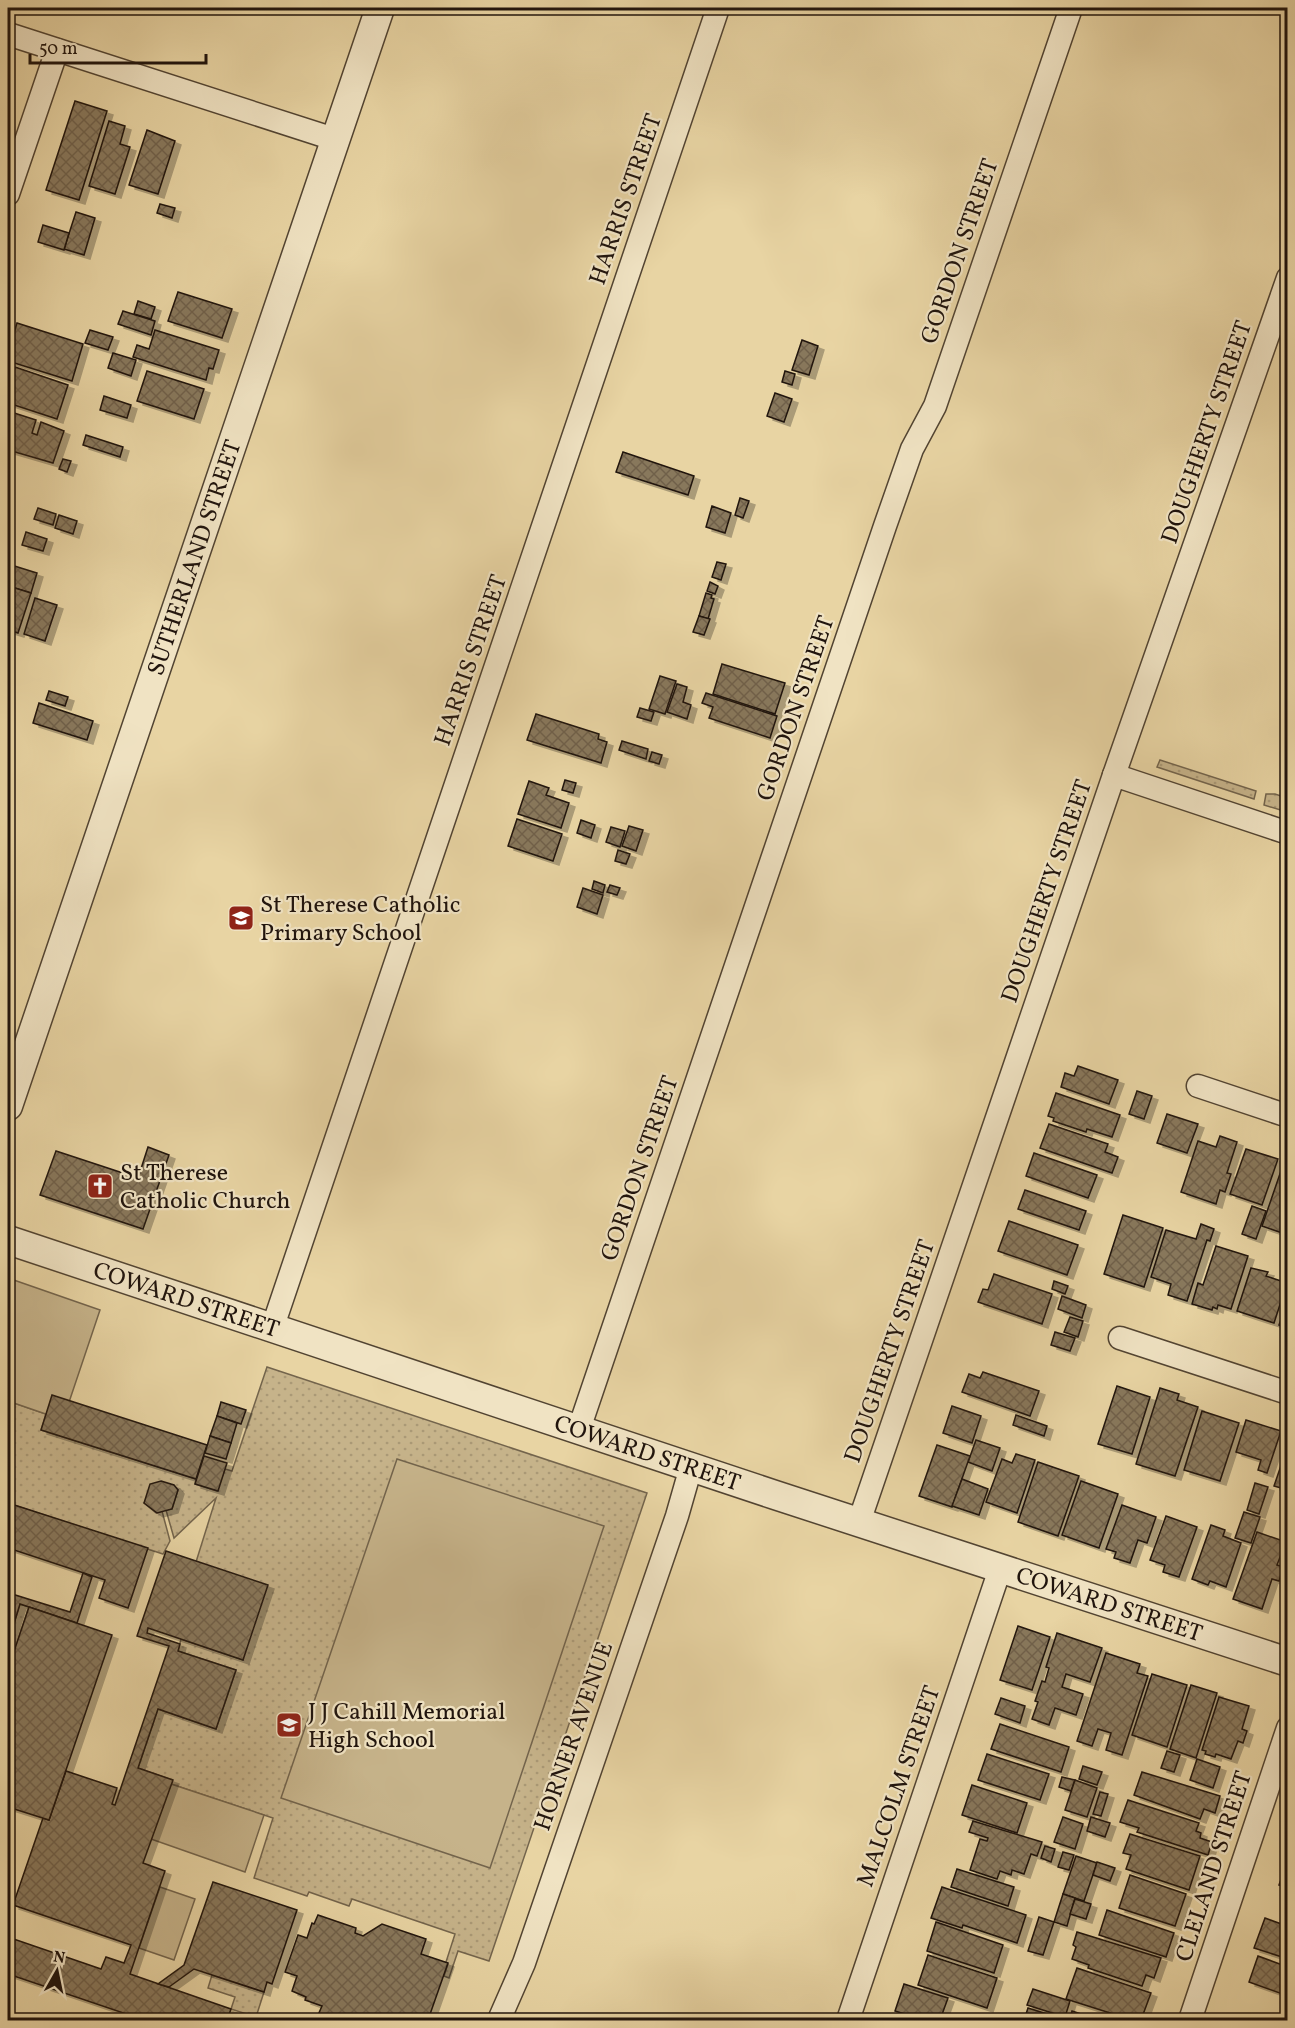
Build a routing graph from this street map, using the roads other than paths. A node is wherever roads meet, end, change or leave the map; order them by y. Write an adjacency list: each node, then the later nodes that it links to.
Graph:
1 (380, 8): 6 (street, SUTHERLAND STREET)
2 (718, 8): 15 (street, HARRIS STREET)
3 (1071, 8): 18 (street, GORDON STREET)
4 (8, 34): 5 (street)
5 (57, 50): 6 (street); 7 (street)
6 (337, 140): 12 (street, SUTHERLAND STREET)
7 (8, 194)
8 (1287, 278): 9 (street, DOUGHERTY STREET)
9 (1114, 775): 10 (street); 20 (street, DOUGHERTY STREET)
10 (1287, 833)
11 (1198, 1086): 13 (street)
12 (8, 1106)
13 (1287, 1116)
14 (8, 1240): 15 (street, COWARD STREET)
15 (272, 1329): 18 (street, COWARD STREET)
16 (1120, 1338): 17 (street)
17 (1287, 1393)
18 (579, 1428): 19 (street, COWARD STREET)
19 (691, 1467): 20 (street, COWARD STREET); 24 (street, HORNER AVENUE)
20 (859, 1522): 21 (street, COWARD STREET)
21 (1000, 1569): 22 (street, COWARD STREET); 25 (street, MALCOLM STREET)
22 (1287, 1662)
23 (1287, 1728): 26 (street, CLELAND STREET)
24 (500, 2020)
25 (848, 2020)
26 (1190, 2020)

